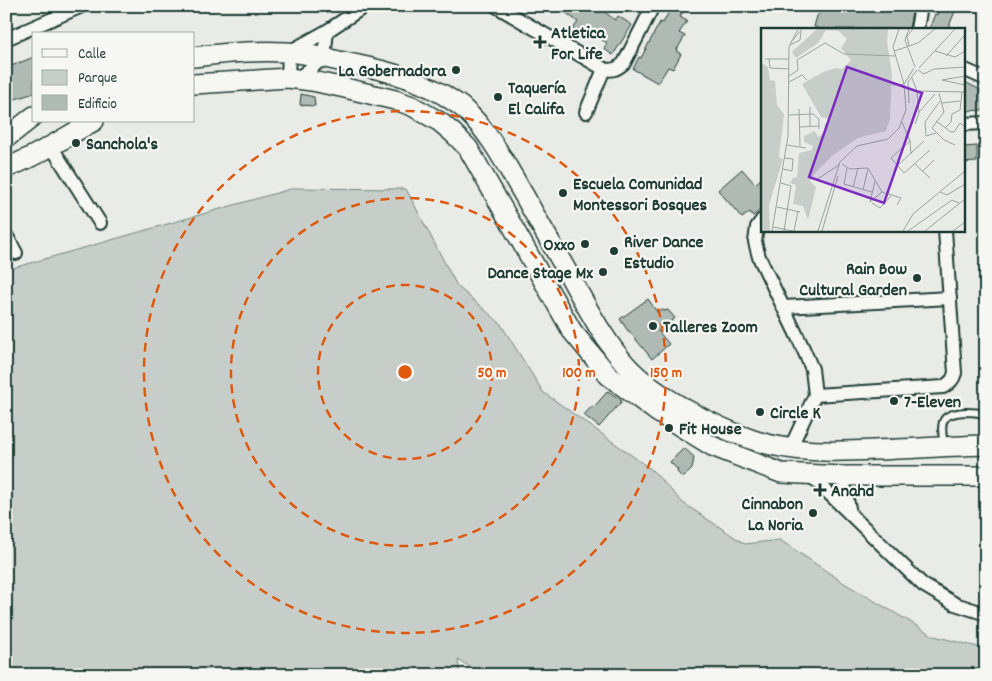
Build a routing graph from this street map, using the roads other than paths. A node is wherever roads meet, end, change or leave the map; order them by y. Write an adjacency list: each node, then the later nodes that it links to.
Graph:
1 (82, 6): 8 (street)
2 (365, 6): 7 (street)
3 (496, 6): 12 (street)
4 (653, 6): 12 (street)
5 (921, 6): 6 (street)
6 (917, 28)
7 (327, 31): 9 (street); 11 (street)
8 (6, 39)
9 (289, 52): 10 (main road); 11 (main road); 14 (street)
10 (195, 57)
11 (327, 58): 14 (street); 17 (main road); 33 (main road)
12 (604, 69): 18 (street)
13 (964, 69): 15 (street)
14 (292, 78): 16 (main road); 17 (main road)
15 (986, 79)
16 (195, 84)
17 (327, 84): 34 (main road)
18 (586, 112)
19 (32, 117): 24 (main road)
20 (32, 118): 25 (main road)
21 (92, 122): 26 (main road)
22 (986, 123): 23 (street)
23 (964, 124)
24 (6, 127)
25 (6, 138)
26 (51, 146): 27 (main road); 28 (street)
27 (6, 168)
28 (100, 223)
29 (760, 224): 36 (street)
30 (945, 231): 35 (street)
31 (6, 235): 32 (street)
32 (16, 253)
33 (576, 287): 34 (main road); 37 (main road)
34 (552, 296): 38 (main road)
35 (950, 298): 36 (street); 39 (street)
36 (784, 307): 39 (street)
37 (588, 310): 38 (main road); 43 (main road)
38 (568, 323): 45 (main road)
39 (815, 395): 43 (street)
40 (986, 416): 42 (lane)
41 (986, 445): 42 (main road)
42 (937, 447): 44 (main road); 48 (main road)
43 (790, 449): 44 (main road)
44 (905, 449): 47 (main road)
45 (809, 474): 46 (main road); 50 (street)
46 (842, 476): 47 (main road); 50 (street)
47 (898, 476): 48 (main road)
48 (927, 476): 49 (main road)
49 (986, 476)
50 (850, 513): 51 (street)
51 (986, 614)

